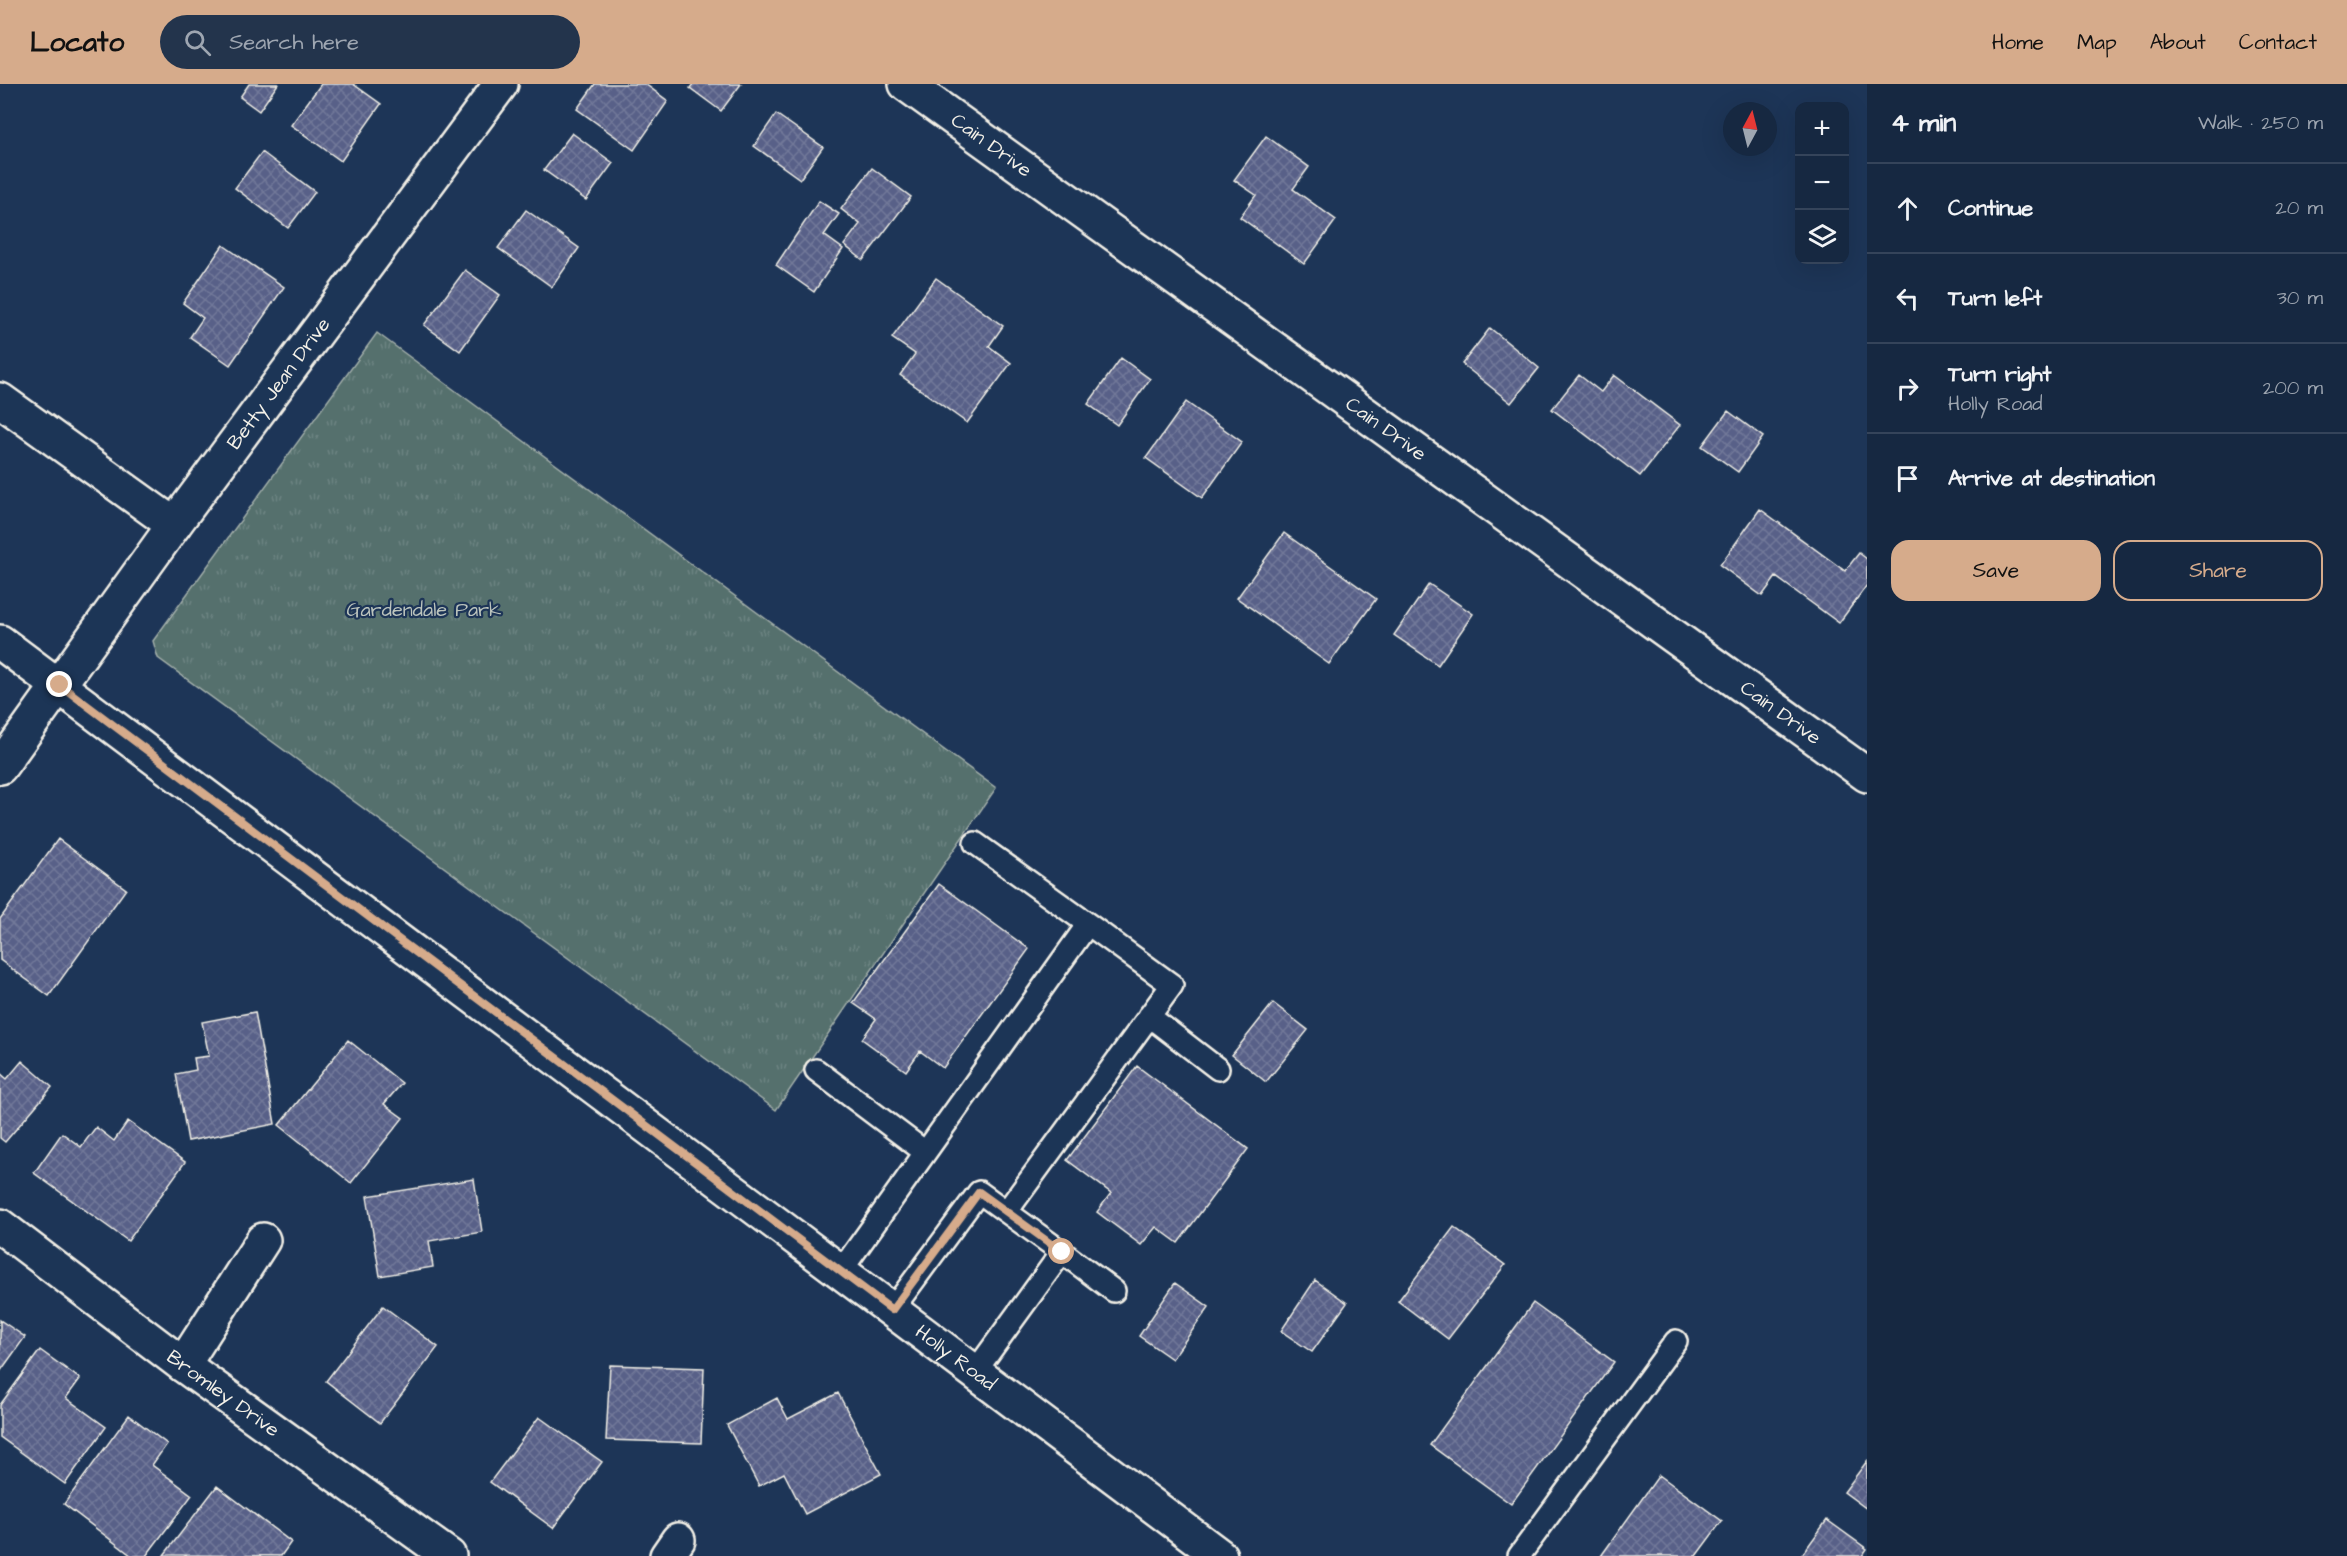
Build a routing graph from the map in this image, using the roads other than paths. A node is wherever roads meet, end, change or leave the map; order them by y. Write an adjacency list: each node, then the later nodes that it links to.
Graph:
1 (501, 84): 4 (street, Betty Jean Drive)
2 (906, 84): 8 (street, Cain Drive)
3 (0, 400): 4 (street)
4 (174, 525): 6 (street, Betty Jean Drive)
5 (0, 642): 6 (street, Holly Road)
6 (60, 685): 7 (street, Betty Jean Drive); 19 (street, Holly Road)
7 (0, 767)
8 (1867, 775)
9 (975, 843): 10 (lane)
10 (1088, 924): 11 (lane); 14 (lane)
11 (1149, 1016): 12 (lane); 15 (lane)
12 (1218, 1069)
13 (816, 1070): 14 (lane)
14 (925, 1152): 19 (lane)
15 (1007, 1211): 18 (lane); 21 (lane)
16 (0, 1226): 23 (street, Bromley Drive)
17 (263, 1240): 23 (street)
18 (1062, 1252): 20 (lane); 24 (lane)
19 (841, 1271): 21 (street, Holly Road)
20 (1114, 1290)
21 (892, 1310): 24 (street, Holly Road)
22 (1676, 1341): 27 (lane)
23 (183, 1365): 25 (street, Bromley Drive)
24 (975, 1372): 26 (street, Holly Road)
25 (449, 1556)
26 (1220, 1556)
27 (1519, 1556)

